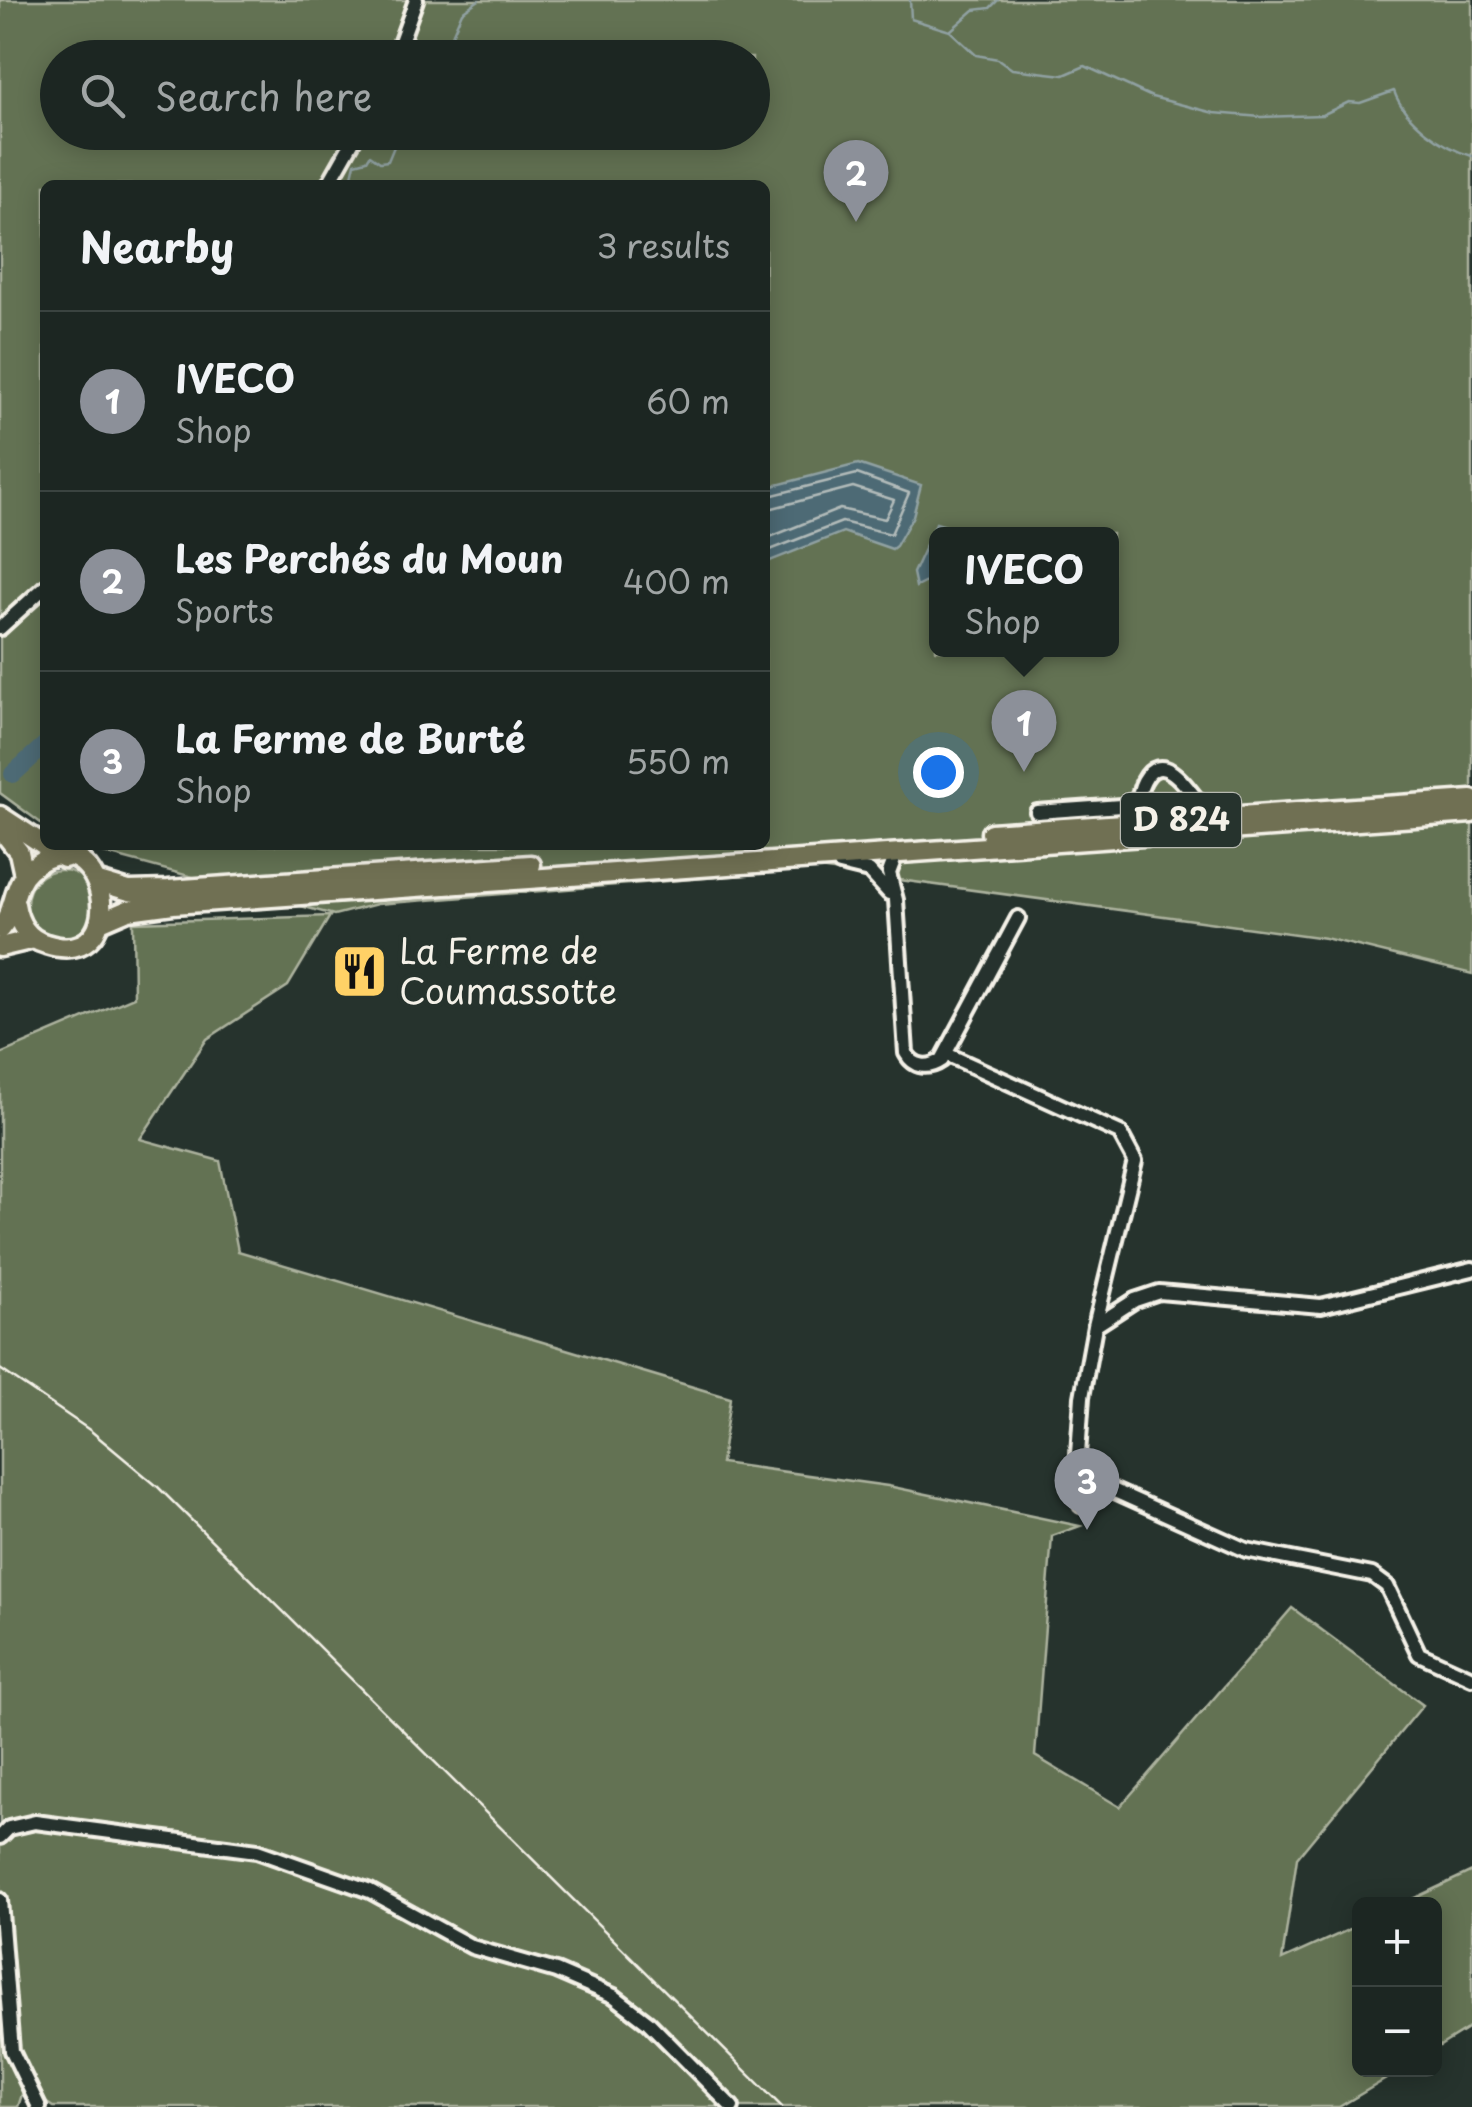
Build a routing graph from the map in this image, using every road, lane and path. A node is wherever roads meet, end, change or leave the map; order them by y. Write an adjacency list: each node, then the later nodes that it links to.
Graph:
1 (416, 0): 2 (street)
2 (402, 40)
3 (348, 150): 4 (street)
4 (331, 180)
5 (40, 591): 6 (street)
6 (0, 628)
7 (1188, 784): 9 (street); 10 (street); 13 (street)
8 (1472, 800): 9 (main road, D 824)
9 (1334, 810): 13 (main road, D 824)
10 (1037, 812)
11 (1472, 813): 19 (main road, D 824)
12 (0, 816): 15 (main road)
13 (1170, 820): 16 (main road, D 824)
14 (0, 828): 22 (main road)
15 (40, 842)
16 (770, 848)
17 (52, 850): 20 (main road)
18 (741, 850): 23 (main road, D 824)
19 (897, 852): 21 (main road, D 824); 25 (street)
20 (64, 858): 22 (main road); 23 (main road)
21 (718, 864): 25 (street); 27 (main road, D 824)
22 (24, 875): 24 (main road)
23 (99, 882): 27 (main road)
24 (15, 904): 28 (main road); 29 (main road)
25 (897, 914): 31 (street)
26 (1018, 918): 31 (street)
27 (100, 922): 29 (main road)
28 (0, 930)
29 (34, 939): 30 (main road)
30 (0, 946)
31 (946, 1054): 33 (street)
32 (1472, 1269): 33 (street)
33 (1095, 1326): 34 (street)
34 (1076, 1483): 35 (street); 36 (street)
35 (1081, 1505)
36 (1472, 1678)
37 (0, 1837): 40 (street)
38 (0, 1900): 39 (street)
39 (39, 2107)
40 (732, 2107)

